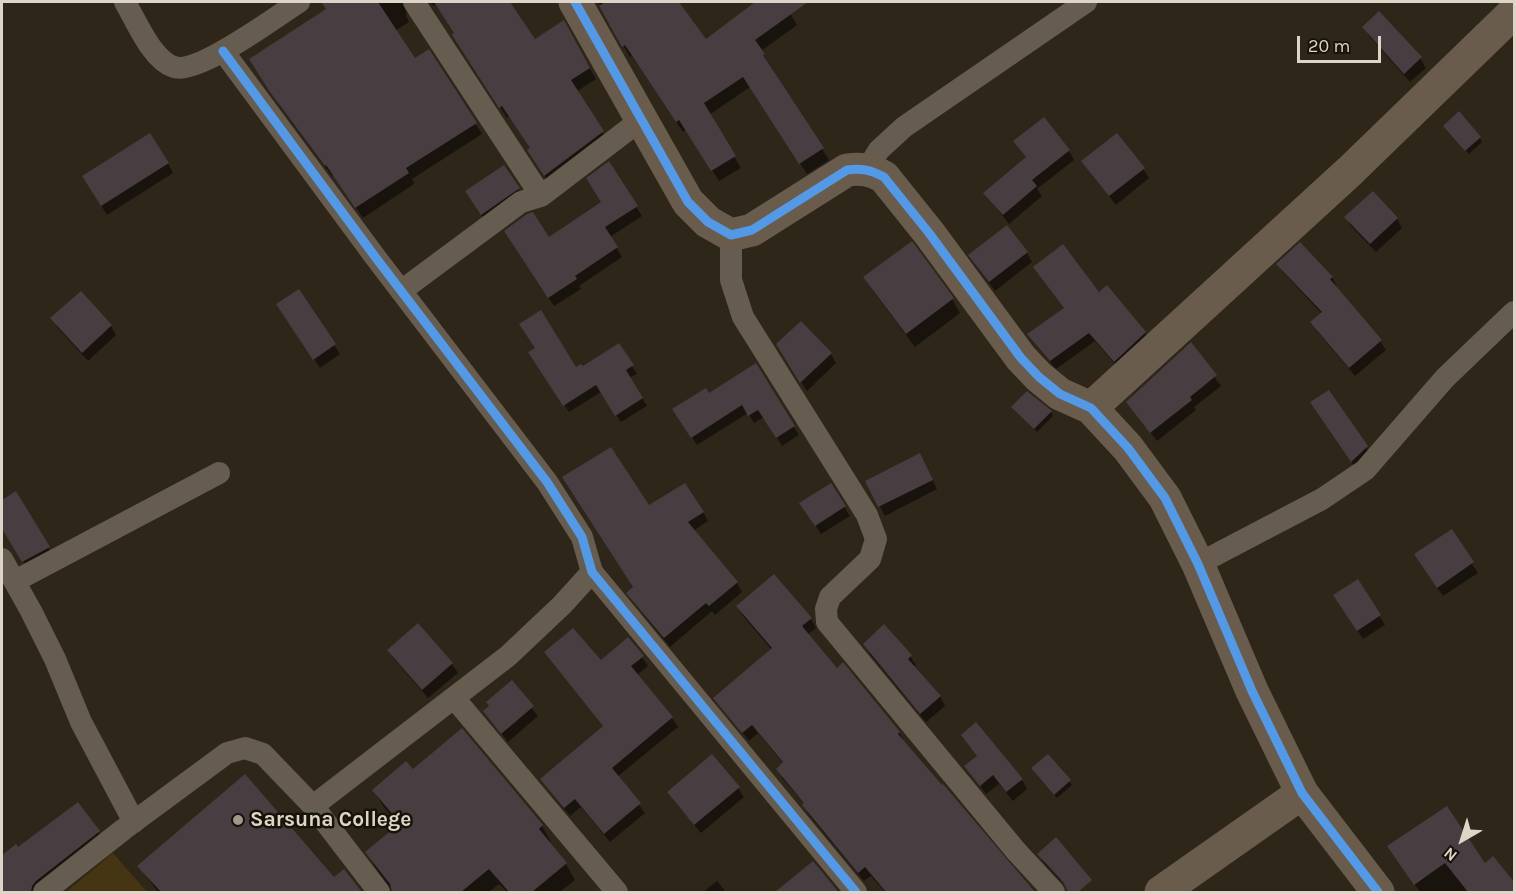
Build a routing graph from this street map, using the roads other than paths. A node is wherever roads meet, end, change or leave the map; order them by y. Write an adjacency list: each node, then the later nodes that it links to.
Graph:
1 (125, 2): 7 (street)
2 (299, 2): 7 (street)
3 (414, 2): 10 (street)
4 (575, 2): 8 (street)
5 (1086, 2): 9 (street)
6 (1515, 12): 14 (street)
7 (224, 51): 12 (street)
8 (642, 119): 10 (street); 11 (street)
9 (867, 170): 11 (street); 14 (street)
10 (542, 196): 12 (street)
11 (731, 235): 28 (street)
12 (401, 291): 18 (street)
13 (1515, 312): 17 (street)
14 (1091, 408): 17 (street)
15 (219, 473): 19 (street)
16 (2, 560): 19 (street)
17 (1198, 564): 21 (street)
18 (592, 572): 20 (street); 27 (street)
19 (15, 581): 23 (street)
20 (454, 698): 22 (street); 26 (street)
21 (1302, 793): 29 (street); 30 (street)
22 (313, 806): 23 (street); 25 (street)
23 (135, 822): 24 (street)
24 (44, 892)
25 (379, 892)
26 (617, 892)
27 (856, 892)
28 (1053, 892)
29 (1161, 892)
30 (1378, 892)

